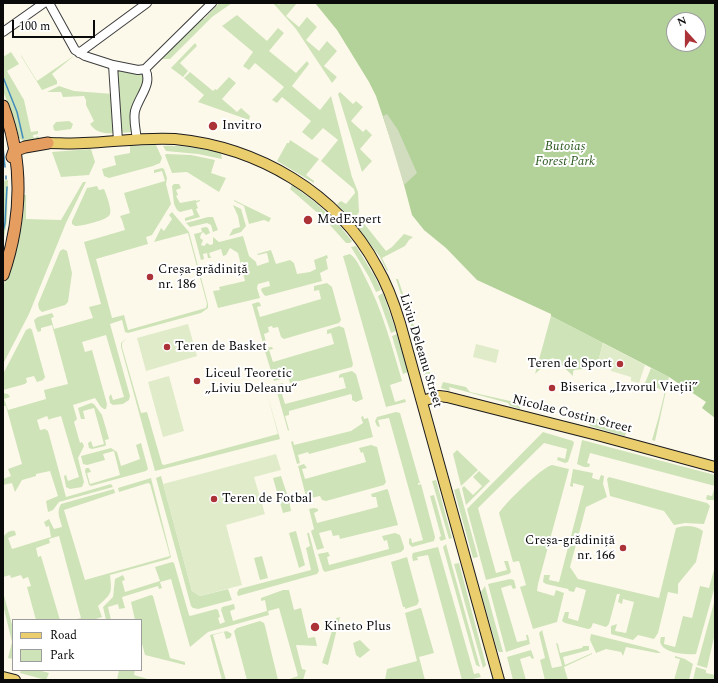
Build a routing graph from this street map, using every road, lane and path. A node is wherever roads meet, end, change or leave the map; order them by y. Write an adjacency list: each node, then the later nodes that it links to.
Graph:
1 (44, 3): 5 (street)
2 (49, 3): 6 (street)
3 (147, 3): 6 (street)
4 (212, 3): 8 (street)
5 (3, 32)
6 (79, 53): 7 (street)
7 (113, 65): 8 (street); 14 (street)
8 (145, 69): 13 (street)
9 (3, 99): 15 (highway)
10 (3, 106): 16 (highway)
11 (3, 115): 16 (highway)
12 (3, 125): 17 (highway)
13 (137, 140): 14 (main road, Liviu Deleanu Street); 20 (main road, Liviu Deleanu Street)
14 (118, 141): 15 (main road, Liviu Deleanu Street)
15 (47, 147): 16 (highway); 17 (highway)
16 (15, 150): 17 (highway); 18 (highway)
17 (6, 256): 19 (highway)
18 (3, 267)
19 (3, 275)
20 (422, 400): 21 (main road, Nicolae Costin Street); 24 (main road, Liviu Deleanu Street)
21 (715, 467)
22 (3, 677): 23 (main road)
23 (15, 680)
24 (498, 680)

